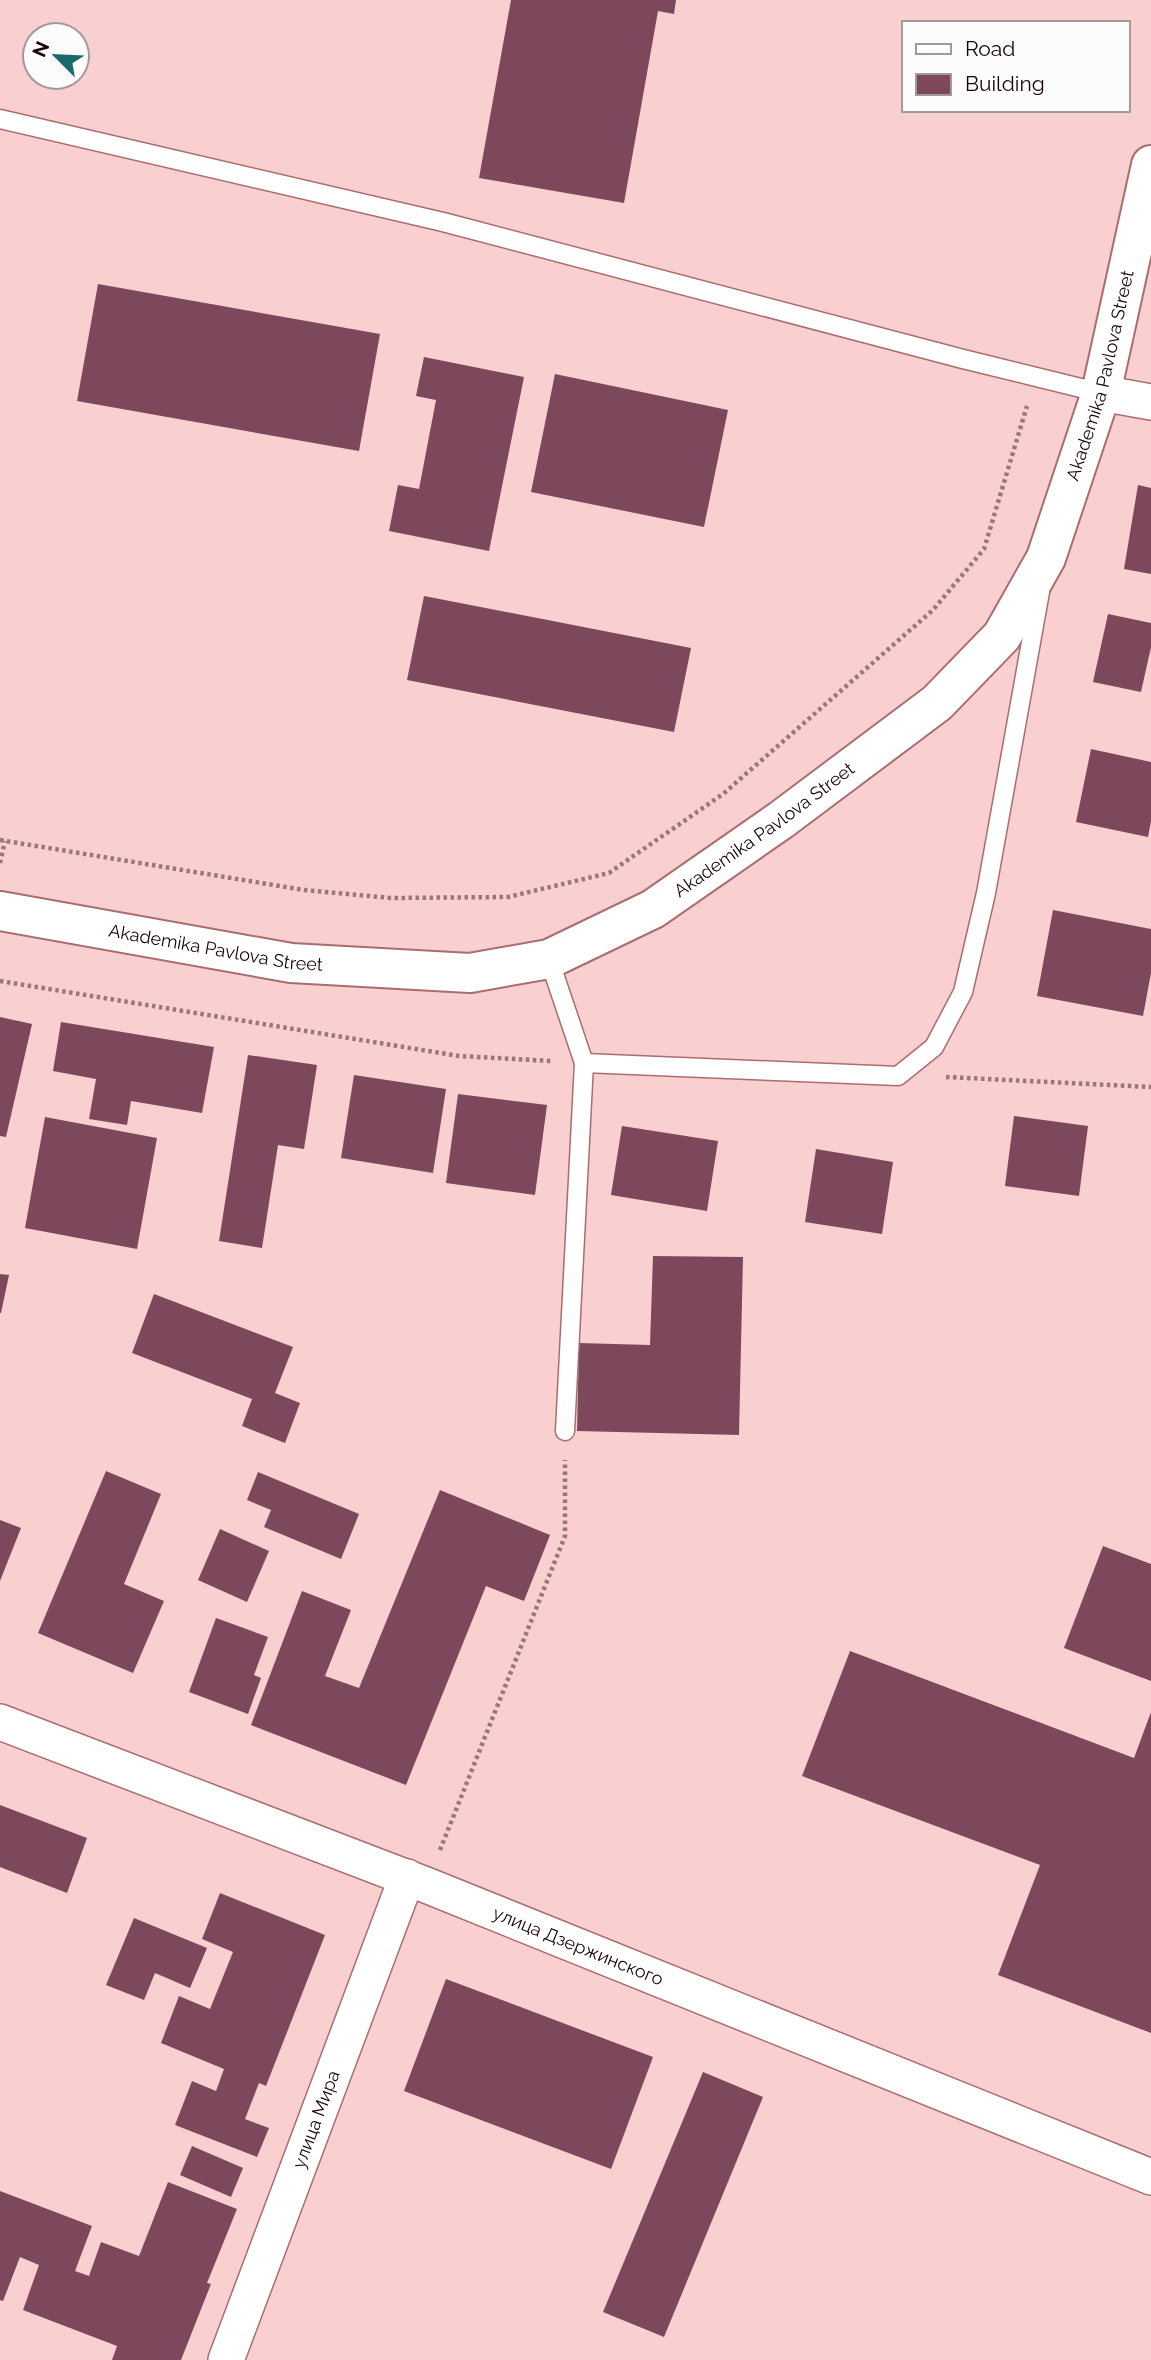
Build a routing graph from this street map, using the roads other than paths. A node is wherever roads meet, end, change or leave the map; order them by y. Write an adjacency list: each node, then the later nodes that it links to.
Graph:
1 (0, 119): 3 (lane)
2 (1151, 165): 3 (street, Akademika Pavlova Street)
3 (1101, 393): 4 (street); 5 (street, Akademika Pavlova Street)
4 (1151, 402)
5 (1046, 558): 7 (street, Akademika Pavlova Street); 8 (lane)
6 (0, 911): 7 (street, Akademika Pavlova Street)
7 (549, 959): 8 (lane)
8 (584, 1063): 9 (lane)
9 (565, 1431)
10 (0, 1722): 11 (street, улица Дзержинского)
11 (416, 1881): 12 (street, улица Дзержинского); 13 (street, улица Мира)
12 (1151, 2176)
13 (226, 2360)

